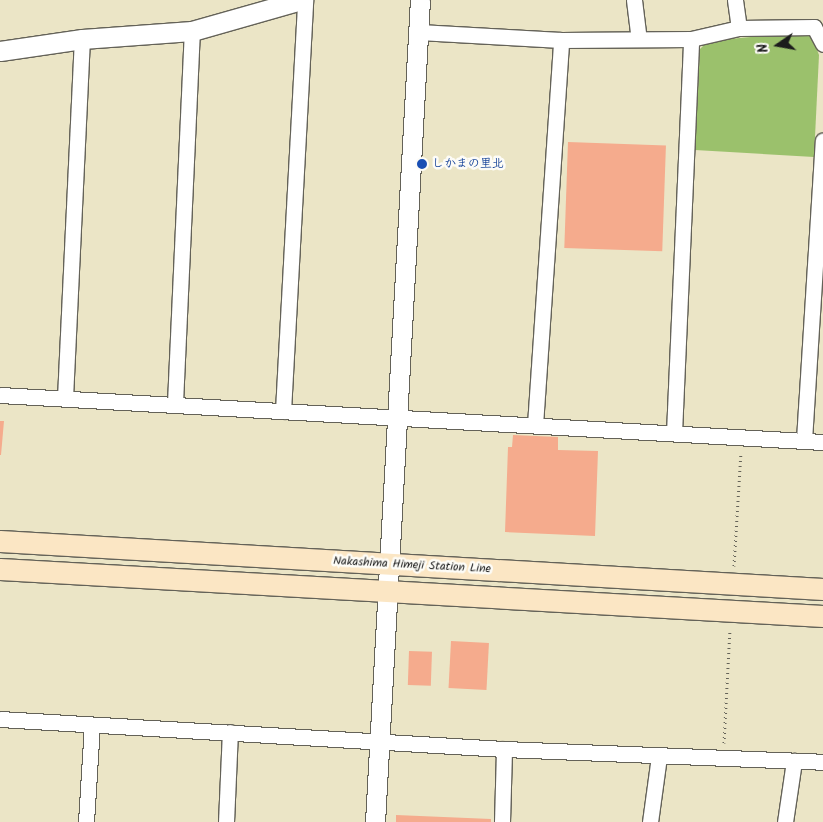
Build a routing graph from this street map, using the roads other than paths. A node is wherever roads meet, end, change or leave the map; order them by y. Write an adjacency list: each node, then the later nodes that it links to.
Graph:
1 (303, 0): 5 (street); 20 (street)
2 (420, 0): 8 (street)
3 (634, 0): 10 (street)
4 (735, 0): 6 (street)
5 (266, 5): 7 (street)
6 (739, 28): 11 (street); 13 (street)
7 (192, 31): 9 (street); 19 (street)
8 (419, 32): 12 (street); 21 (street)
9 (82, 38): 14 (street); 18 (street)
10 (639, 39): 11 (street); 12 (street)
11 (691, 39): 23 (street)
12 (561, 40): 22 (street)
13 (823, 44)
14 (0, 51)
15 (823, 142): 16 (street)
16 (822, 193): 24 (street)
17 (0, 394): 18 (street)
18 (65, 398): 19 (street)
19 (175, 404): 20 (street)
20 (283, 411): 21 (street)
21 (397, 417): 22 (street); 27 (street)
22 (535, 425): 23 (street)
23 (674, 433): 24 (street)
24 (804, 440): 25 (street)
25 (823, 442)
26 (0, 541): 27 (main road, Nakashima Himeji Station Line)
27 (389, 563): 29 (main road, Nakashima Himeji Station Line); 30 (street)
28 (0, 569): 30 (main road)
29 (823, 589)
30 (388, 592): 31 (main road); 35 (street)
31 (823, 616)
32 (0, 719): 33 (street)
33 (92, 725): 34 (street); 40 (street)
34 (230, 732): 35 (street); 41 (street)
35 (381, 742): 36 (street); 42 (street)
36 (504, 749): 37 (street); 43 (street)
37 (659, 756): 38 (street); 44 (street)
38 (794, 760): 39 (street); 45 (street)
39 (823, 762)
40 (86, 822)
41 (226, 822)
42 (375, 822)
43 (502, 822)
44 (650, 822)
45 (784, 822)

